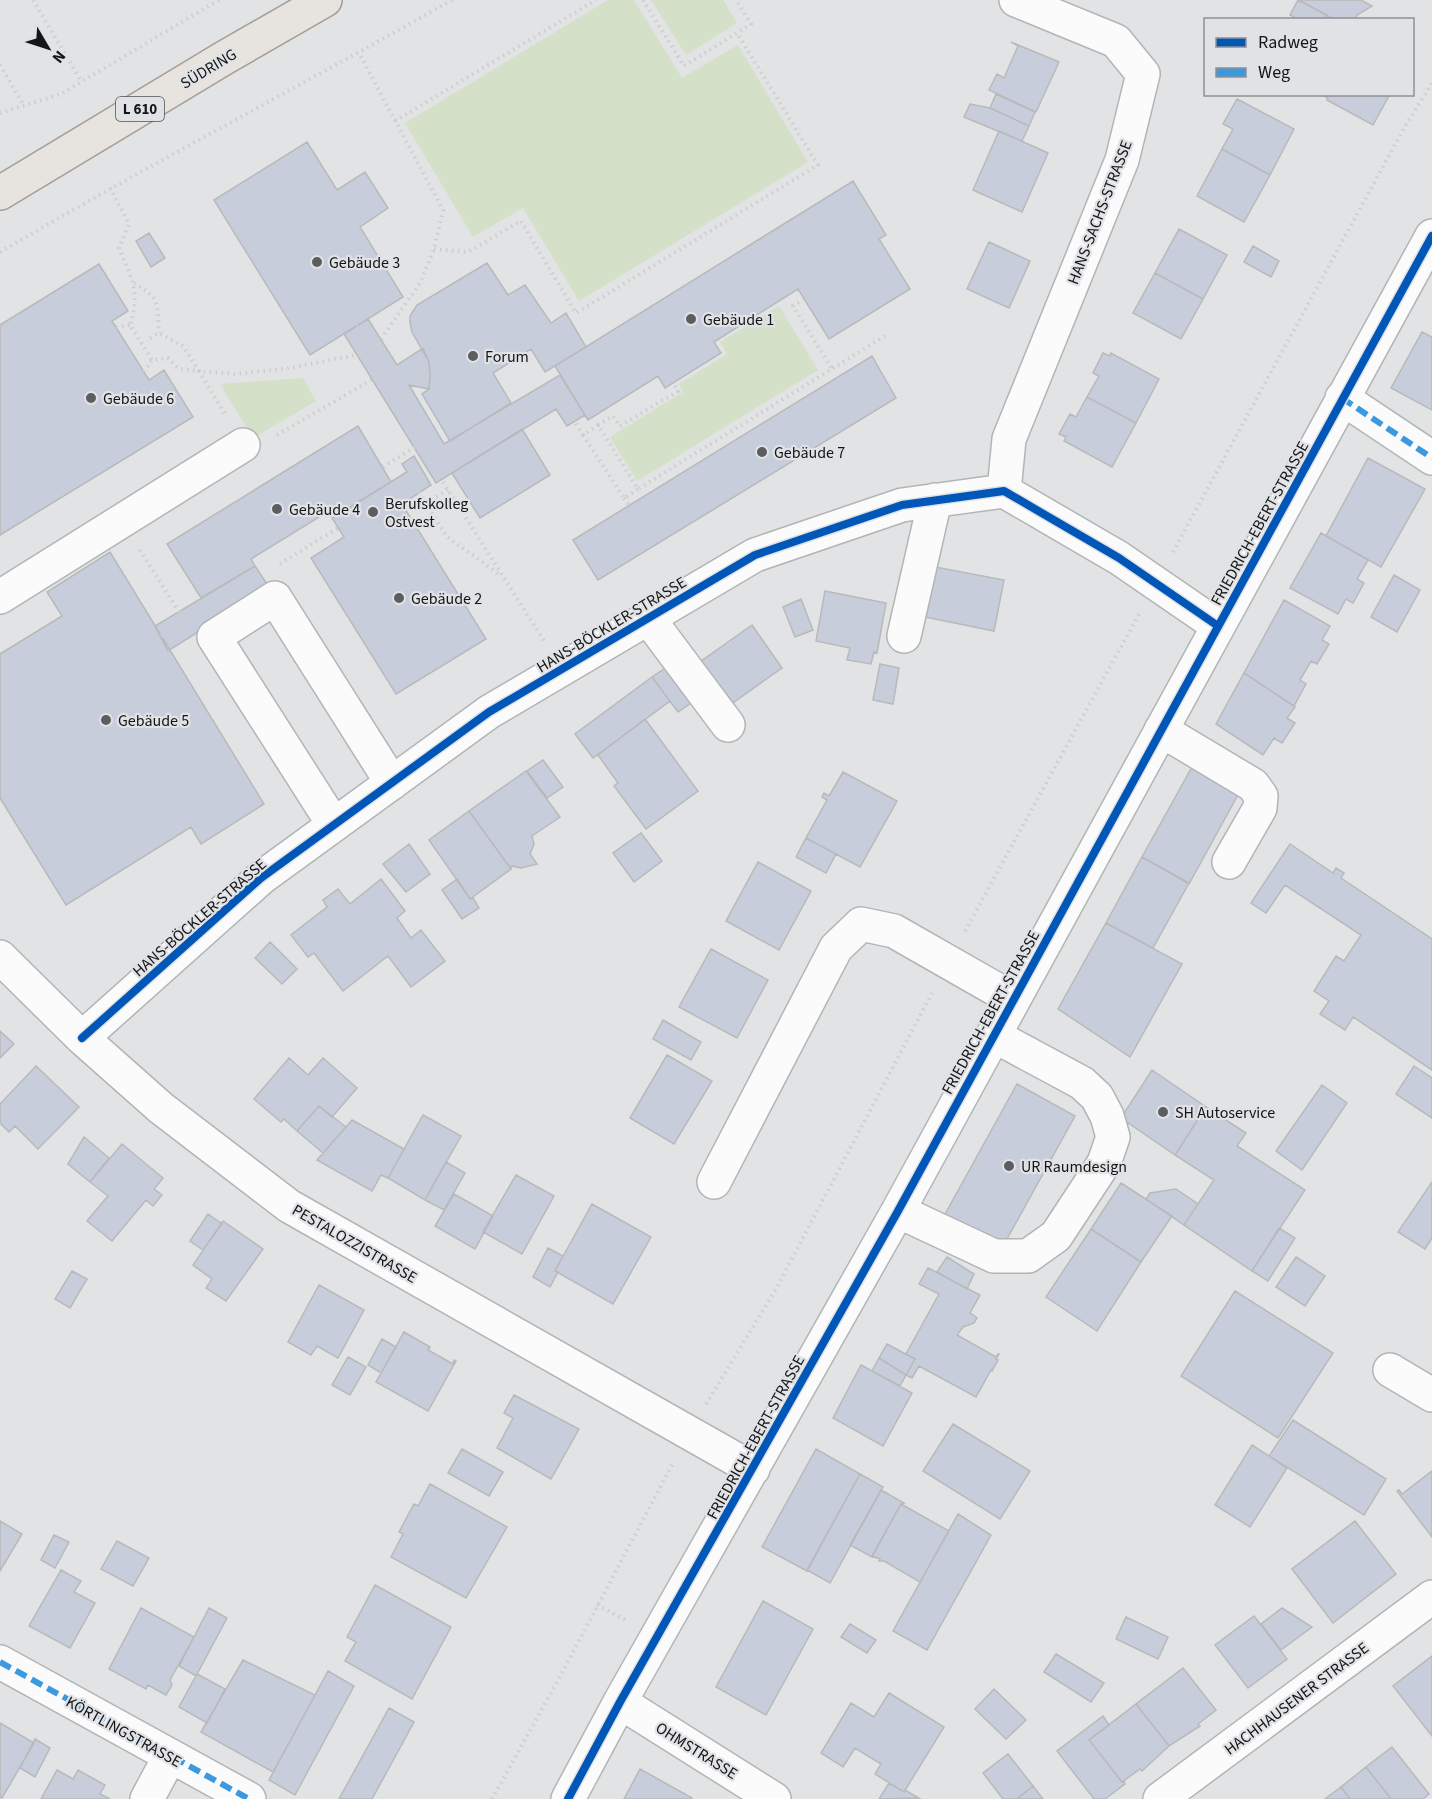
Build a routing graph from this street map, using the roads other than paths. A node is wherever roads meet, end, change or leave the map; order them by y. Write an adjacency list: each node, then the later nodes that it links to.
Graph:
1 (325, 0): 3 (main road, SÜDRING / L 610)
2 (1016, 0): 8 (street, HANS-SACHS-STRASSE)
3 (0, 193)
4 (1432, 236): 5 (street, FRIEDRICH-EBERT-STRASSE)
5 (1342, 398): 7 (street); 12 (street, FRIEDRICH-EBERT-STRASSE)
6 (243, 445): 10 (street)
7 (1432, 459)
8 (1004, 491): 9 (street, HANS-BÖCKLER-STRASSE); 12 (street)
9 (935, 500): 11 (street, HANS-BÖCKLER-STRASSE); 13 (street)
10 (0, 597)
11 (648, 618): 14 (street); 16 (street, HANS-BÖCKLER-STRASSE)
12 (1218, 626): 15 (street, FRIEDRICH-EBERT-STRASSE)
13 (904, 636)
14 (728, 725)
15 (1161, 730): 18 (street); 20 (street, FRIEDRICH-EBERT-STRASSE)
16 (392, 783): 17 (street, HANS-BÖCKLER-STRASSE); 17 (street)
17 (334, 825): 22 (street, HANS-BÖCKLER-STRASSE)
18 (1229, 862)
19 (0, 957): 22 (street, PESTALOZZISTRASSE)
20 (1013, 999): 21 (street, FRIEDRICH-EBERT-STRASSE); 23 (street)
21 (993, 1035): 24 (street, FRIEDRICH-EBERT-STRASSE); 24 (street)
22 (82, 1038): 27 (street, PESTALOZZISTRASSE)
23 (714, 1182)
24 (898, 1211): 27 (street, FRIEDRICH-EBERT-STRASSE)
25 (1390, 1370): 26 (street)
26 (1432, 1395)
27 (753, 1469): 30 (street, FRIEDRICH-EBERT-STRASSE)
28 (1432, 1597): 36 (street, HACHHAUSENER STRASSE)
29 (0, 1662): 31 (street, KÖRTLINGSTRASSE)
30 (620, 1702): 34 (street, FRIEDRICH-EBERT-STRASSE); 35 (street, OHMSTRASSE)
31 (170, 1756): 32 (street); 33 (street, KÖRTLINGSTRASSE)
32 (147, 1799)
33 (249, 1799)
34 (568, 1799)
35 (774, 1799)
36 (1160, 1799)

